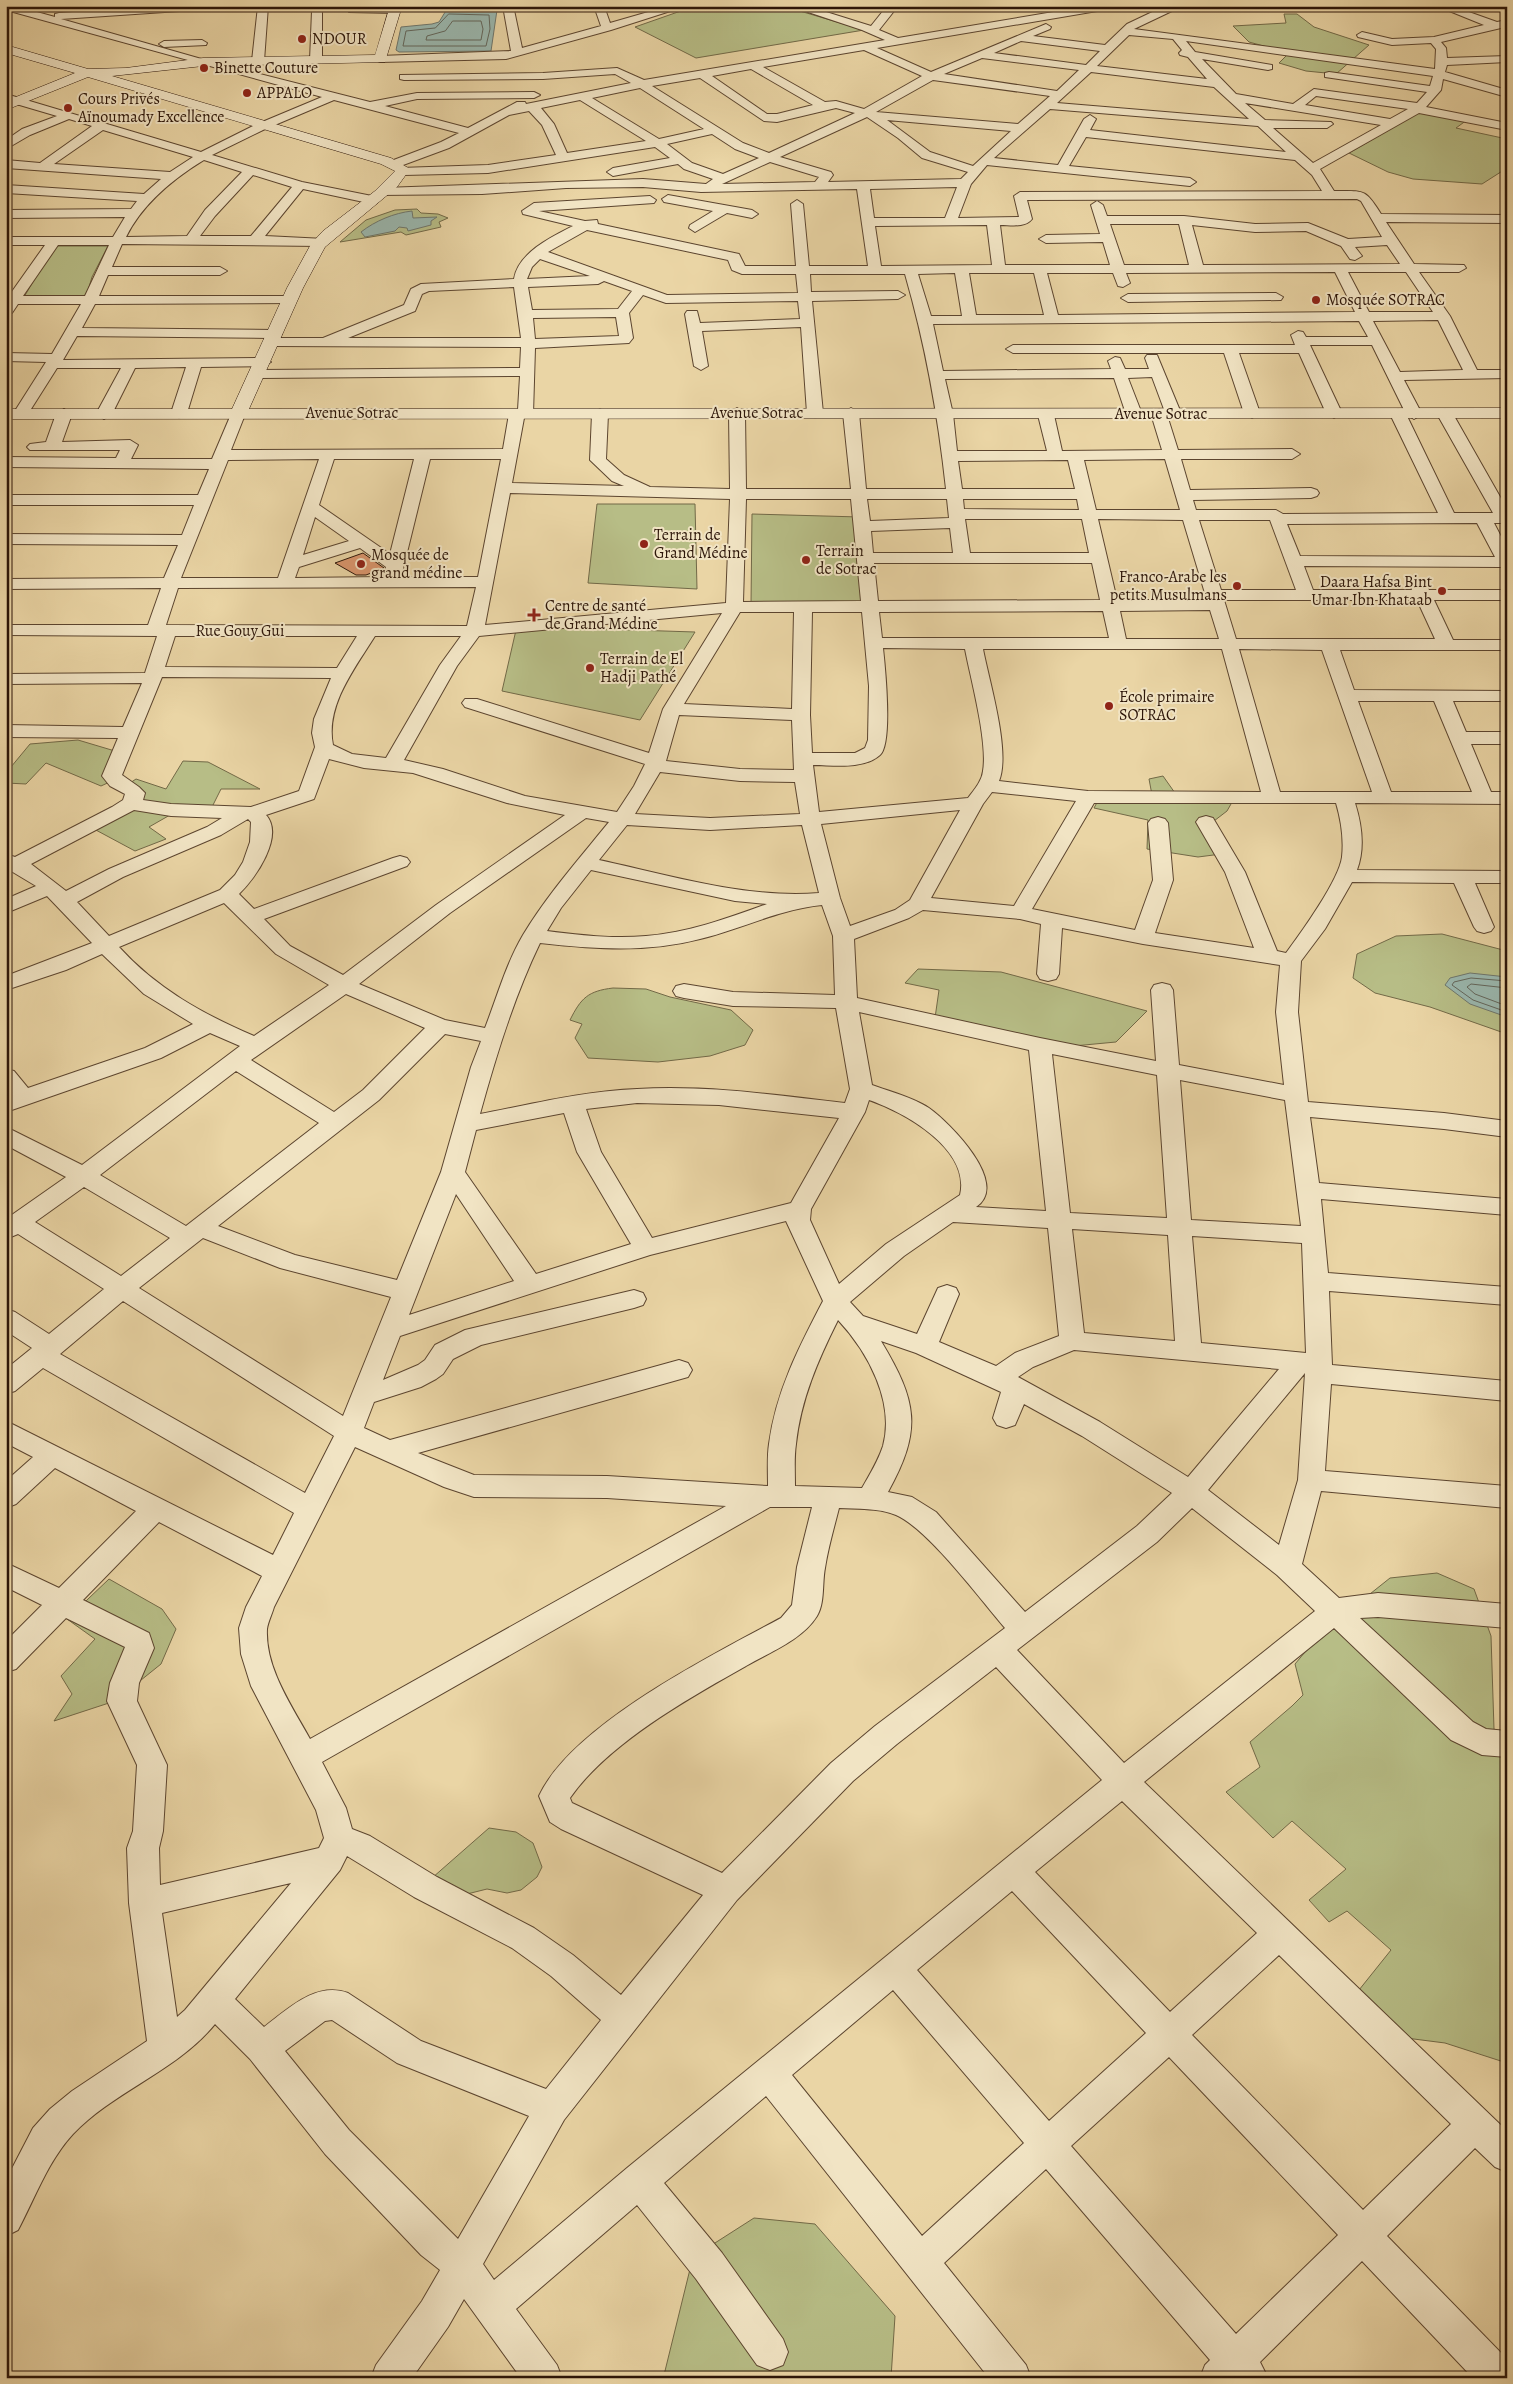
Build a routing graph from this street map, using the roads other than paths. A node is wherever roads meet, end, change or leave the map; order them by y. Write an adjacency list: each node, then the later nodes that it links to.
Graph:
1 (99, 6): 20 (street)
2 (263, 6): 51 (street)
3 (310, 6): 50 (street)
4 (575, 6): 16 (street)
5 (599, 6): 28 (street)
6 (681, 6): 19 (street)
7 (795, 6): 17 (street)
8 (893, 6): 29 (street)
9 (1258, 6): 23 (street)
10 (1442, 6): 27 (street)
11 (6, 7): 24 (street)
12 (508, 7): 16 (street); 54 (street)
13 (1101, 7): 22 (street); 26 (street)
14 (396, 8): 18 (street); 48 (street)
15 (206, 9): 21 (street)
16 (548, 9)
17 (814, 9): 29 (street)
18 (353, 10)
19 (659, 10): 28 (street)
20 (116, 11): 21 (street); 24 (street)
21 (144, 11)
22 (1084, 11): 34 (street); 37 (street)
23 (1172, 13): 26 (street); 30 (street)
24 (44, 18): 25 (street); 35 (street)
25 (15, 23)
26 (1123, 24): 30 (street); 39 (street)
27 (1503, 26): 36 (street)
28 (607, 28): 33 (street)
29 (873, 31): 37 (street)
30 (1162, 35): 32 (street)
31 (1362, 35): 36 (street)
32 (1176, 36): 44 (street); 59 (street)
33 (558, 38): 42 (street); 54 (street)
34 (1018, 38): 39 (street); 45 (street)
35 (141, 40): 52 (street); 52 (street)
36 (1434, 40): 56 (street)
37 (898, 42): 38 (street)
38 (866, 47): 57 (street); 66 (street)
39 (1109, 48): 40 (street); 58 (street)
40 (1130, 48)
41 (6, 49): 62 (street)
42 (578, 51)
43 (1170, 52): 44 (street)
44 (1190, 54): 60 (street); 71 (street)
45 (980, 55): 58 (street); 66 (street)
46 (1410, 57): 59 (street)
47 (409, 58): 48 (street); 54 (street); 67 (street)
48 (380, 59): 50 (street)
49 (1507, 59): 56 (street)
50 (316, 60): 51 (street)
51 (258, 61): 52 (street)
52 (202, 62): 62 (street); 77 (street)
53 (590, 62): 61 (street)
54 (508, 63): 55 (street); 65 (street); 67 (street)
55 (525, 64)
56 (1438, 64): 59 (street); 72 (street); 73 (street)
57 (753, 66): 63 (street); 84 (street)
58 (1090, 67): 71 (street); 74 (street)
59 (1398, 67): 69 (street)
60 (1268, 68)
61 (602, 72): 65 (street); 70 (street)
62 (87, 73): 82 (street); 99 (street)
63 (702, 74): 70 (street); 84 (street)
64 (1329, 75): 69 (street)
65 (542, 76): 81 (street)
66 (931, 76): 74 (street); 89 (street)
67 (404, 77): 79 (street)
68 (1499, 79): 72 (street)
69 (1384, 83): 73 (street); 80 (street)
70 (642, 84): 78 (street); 102 (street)
71 (1217, 84): 76 (street)
72 (1477, 84): 75 (street)
73 (1435, 90): 87 (street)
74 (1057, 94): 83 (street)
75 (1507, 94)
76 (1230, 96): 86 (street); 96 (street)
77 (332, 97): 85 (street); 99 (street)
78 (582, 97): 81 (street); 108 (street)
79 (398, 99): 81 (street); 85 (street)
80 (1368, 100): 86 (street); 87 (street)
81 (533, 101): 91 (street); 113 (street)
82 (10, 102): 92 (street)
83 (1045, 105): 88 (street); 101 (street)
84 (823, 106): 89 (street)
85 (370, 107): 93 (street)
86 (1296, 107): 94 (street)
87 (1419, 108): 95 (street); 100 (street)
88 (1096, 109): 90 (street); 104 (street)
89 (870, 114): 101 (street); 114 (street); 122 (street)
90 (1155, 114): 105 (street); 106 (street)
91 (502, 115): 93 (street); 103 (street)
92 (66, 116): 98 (street); 109 (street)
93 (416, 118): 103 (street)
94 (1375, 120): 95 (street); 97 (street)
95 (1393, 123): 127 (street)
96 (1262, 124): 97 (street); 105 (street); 110 (street)
97 (1362, 124): 110 (street)
98 (100, 126): 107 (street); 121 (street)
99 (262, 126): 112 (street); 123 (street)
100 (1507, 127)
101 (1019, 128): 122 (street)
102 (713, 130): 108 (street); 114 (street)
103 (471, 132): 123 (street)
104 (1082, 133): 106 (street); 125 (street)
105 (1212, 134): 106 (street); 115 (street); 119 (street)
106 (1140, 140): 129 (street)
107 (146, 141): 111 (street); 112 (street)
108 (657, 143): 113 (street); 117 (street)
109 (6, 145)
110 (1286, 146): 115 (street)
111 (135, 149)
112 (201, 157): 126 (street); 128 (street)
113 (562, 158): 118 (street)
114 (770, 158): 130 (street); 137 (street)
115 (1299, 158): 127 (street)
116 (118, 160): 124 (street)
117 (680, 160): 130 (street); 131 (street)
118 (543, 161): 123 (street); 131 (street)
119 (1205, 162)
120 (6, 164): 121 (street)
121 (43, 166): 124 (street)
122 (980, 166): 132 (street); 133 (street)
123 (399, 168): 145 (street)
124 (104, 170): 128 (street)
125 (1061, 170): 129 (street); 132 (street)
126 (250, 171): 134 (street); 170 (street)
127 (1309, 171): 144 (street)
128 (174, 176): 148 (street)
129 (1121, 176): 142 (street); 146 (street)
130 (724, 179): 138 (street)
131 (565, 182): 136 (street); 145 (street)
132 (1041, 182): 147 (street); 161 (street)
133 (965, 183): 135 (street); 160 (street)
134 (300, 185): 145 (street); 168 (street)
135 (863, 186): 137 (street); 162 (street)
136 (684, 187): 138 (street); 149 (street)
137 (818, 187): 138 (street)
138 (701, 188)
139 (6, 189): 140 (street)
140 (23, 190): 141 (street); 152 (street)
141 (87, 194): 148 (street); 153 (street)
142 (1188, 195): 143 (street); 146 (street)
143 (1296, 195): 144 (street); 164 (street)
144 (1330, 195): 156 (street)
145 (378, 196): 174 (street)
146 (1118, 196): 147 (street)
147 (1094, 197): 158 (street)
148 (146, 198): 154 (street)
149 (654, 199): 151 (street); 163 (street); 163 (street)
150 (797, 204): 182 (street)
151 (725, 209): 155 (street); 176 (street)
152 (6, 213): 153 (street)
153 (74, 214): 154 (street)
154 (134, 214): 173 (street)
155 (752, 214)
156 (1376, 218): 157 (street); 171 (street)
157 (1507, 219)
158 (1102, 220): 159 (street); 165 (street)
159 (1184, 220): 164 (street); 189 (street)
160 (950, 221): 161 (street); 162 (street)
161 (993, 221): 186 (street)
162 (867, 222): 183 (street)
163 (586, 225): 176 (street); 177 (street)
164 (1308, 227): 175 (street)
165 (1108, 238): 166 (street); 188 (street)
166 (1046, 239)
167 (239, 240): 168 (street); 170 (street); 178 (street)
168 (255, 240): 174 (street)
169 (6, 241): 172 (street)
170 (190, 241): 173 (street)
171 (1391, 241): 175 (street); 181 (street)
172 (54, 242): 173 (street); 204 (street)
173 (115, 242): 191 (street)
174 (320, 242): 200 (street)
175 (1346, 242): 180 (street)
176 (682, 246): 182 (street)
177 (540, 254): 192 (street); 193 (street)
178 (225, 263): 191 (street); 203 (street)
179 (1339, 267): 180 (street); 189 (street); 211 (street)
180 (1363, 267): 181 (street)
181 (1410, 267): 190 (street); 207 (street)
182 (803, 268): 183 (street); 196 (street)
183 (875, 268): 184 (street)
184 (910, 268): 185 (street); 214 (street)
185 (961, 268): 186 (street); 212 (street)
186 (999, 268): 187 (street)
187 (1039, 268): 188 (street); 208 (street)
188 (1118, 268): 189 (street); 198 (street)
189 (1197, 268)
190 (1458, 268)
191 (103, 271): 201 (street)
192 (610, 280): 193 (street); 194 (street)
193 (520, 282): 206 (street); 222 (street)
194 (640, 290): 199 (street); 205 (street)
195 (898, 295): 196 (street)
196 (805, 297): 199 (street); 215 (street)
197 (1276, 297): 198 (street)
198 (1128, 298): 209 (street)
199 (690, 299): 216 (street)
200 (289, 300): 203 (street); 220 (street)
201 (90, 301): 202 (street); 204 (street); 217 (street)
202 (175, 301): 203 (street); 219 (street)
203 (203, 301)
204 (10, 306)
205 (622, 313): 206 (street); 224 (street)
206 (526, 314): 224 (street)
207 (1443, 316): 211 (street); 242 (street)
208 (1052, 318): 209 (street); 213 (street)
209 (1135, 318): 210 (street)
210 (1291, 318): 211 (street); 225 (street)
211 (1365, 318): 221 (street)
212 (970, 319): 213 (street); 214 (street)
213 (1002, 319): 226 (street)
214 (925, 320): 244 (street)
215 (808, 323): 216 (street); 249 (street)
216 (694, 327): 235 (street)
217 (71, 332): 218 (street); 231 (street)
218 (122, 333): 219 (street); 233 (street)
219 (156, 333): 220 (street)
220 (274, 338): 222 (street); 236 (street)
221 (1377, 341): 225 (street); 245 (street)
222 (325, 342): 223 (street)
223 (397, 342): 224 (street); 238 (street)
224 (528, 343): 237 (street)
225 (1303, 345): 228 (street); 253 (street)
226 (1012, 349): 229 (street); 240 (street)
227 (1149, 349): 228 (street); 229 (street); 239 (street)
228 (1230, 349): 252 (street)
229 (1111, 350): 241 (street)
230 (6, 357): 231 (street)
231 (54, 361): 233 (street); 255 (street)
232 (195, 363): 234 (street); 236 (street); 247 (street)
233 (104, 364): 234 (street)
234 (130, 364): 257 (street)
235 (701, 366)
236 (262, 368): 238 (street); 246 (street)
237 (527, 372): 238 (street); 258 (street)
238 (387, 373)
239 (1158, 373): 241 (street); 251 (street)
240 (1020, 374): 241 (street); 244 (street)
241 (1120, 374): 262 (street)
242 (1472, 374): 243 (street); 245 (street)
243 (1507, 374)
244 (938, 375): 260 (street)
245 (1396, 376): 263 (street)
246 (239, 412): 247 (street, Avenue Sotrac); 258 (street, Avenue Sotrac); 276 (street)
247 (179, 413): 257 (street, Avenue Sotrac)
248 (736, 413): 249 (street, Avenue Sotrac); 259 (street, Avenue Sotrac); 283 (street)
249 (815, 413): 250 (street, Avenue Sotrac)
250 (851, 413): 260 (street, Avenue Sotrac); 284 (street)
251 (1166, 413): 252 (street, Avenue Sotrac); 262 (street, Avenue Sotrac); 272 (street)
252 (1252, 413): 253 (street, Avenue Sotrac)
253 (1334, 413): 263 (street, Avenue Sotrac)
254 (1507, 413): 264 (street, Avenue Sotrac)
255 (14, 414): 256 (street, Avenue Sotrac)
256 (64, 414): 257 (street, Avenue Sotrac); 265 (street)
257 (104, 414)
258 (521, 414): 259 (street, Avenue Sotrac); 268 (street)
259 (600, 414): 281 (street)
260 (945, 414): 261 (street, Avenue Sotrac); 273 (street)
261 (1046, 414): 262 (street, Avenue Sotrac); 274 (street)
262 (1134, 414)
263 (1406, 414): 264 (street, Avenue Sotrac); 294 (street)
264 (1445, 414): 296 (street)
265 (52, 446): 266 (street); 267 (street)
266 (78, 446): 278 (street); 279 (street)
267 (6, 447)
268 (510, 454): 271 (street); 280 (street)
269 (1292, 454): 272 (street)
270 (328, 455): 271 (street); 276 (street); 290 (street)
271 (423, 455): 309 (street)
272 (1172, 455): 275 (street); 287 (street)
273 (949, 456): 274 (street); 285 (street)
274 (1056, 456): 275 (street)
275 (1075, 456): 286 (street)
276 (220, 460): 278 (street); 289 (street)
277 (6, 462): 279 (street)
278 (122, 462): 279 (street)
279 (72, 463)
280 (503, 488): 281 (street); 312 (street)
281 (651, 492): 283 (street)
282 (1311, 493): 287 (street)
283 (738, 494): 284 (street); 320 (street)
284 (859, 494): 285 (street); 298 (street)
285 (954, 494): 286 (street); 293 (street)
286 (1084, 494): 291 (street)
287 (1185, 495): 292 (street)
288 (6, 500): 289 (street)
289 (204, 500): 300 (street)
290 (311, 507): 301 (street); 308 (street)
291 (1088, 514): 292 (street); 293 (street); 304 (street)
292 (1191, 515): 297 (street); 318 (street)
293 (957, 518): 298 (street); 303 (street)
294 (1448, 518): 295 (street); 297 (street)
295 (1483, 518): 296 (street); 307 (street)
296 (1505, 518)
297 (1278, 519): 305 (street)
298 (862, 526): 302 (street)
299 (6, 539): 300 (street)
300 (188, 540): 313 (street)
301 (362, 542): 308 (street); 309 (street)
302 (865, 558): 303 (street); 322 (street)
303 (962, 558): 304 (street)
304 (1098, 558): 319 (street)
305 (1294, 562): 306 (street); 315 (street)
306 (1408, 562): 307 (street); 316 (street)
307 (1506, 563)
308 (291, 564): 310 (street)
309 (395, 565): 311 (street)
310 (285, 582): 311 (street); 313 (street)
311 (391, 582): 312 (street)
312 (485, 582): 326 (street)
313 (171, 583): 314 (street); 324 (street)
314 (6, 584)
315 (1306, 595): 316 (street, Rue Gouy Gui); 318 (street, Rue Gouy Gui)
316 (1424, 595): 317 (street, Rue Gouy Gui); 332 (street)
317 (1507, 595)
318 (1216, 600): 319 (street, Rue Gouy Gui); 330 (street)
319 (1110, 605): 322 (street, Rue Gouy Gui); 329 (street)
320 (734, 606): 321 (street, Rue Gouy Gui); 326 (street, Rue Gouy Gui); 341 (street)
321 (803, 606): 322 (street, Rue Gouy Gui); 342 (street)
322 (870, 606): 327 (street)
323 (6, 630): 324 (street, Rue Gouy Gui)
324 (161, 630): 325 (street, Rue Gouy Gui); 335 (street)
325 (369, 631): 326 (street, Rue Gouy Gui); 334 (street)
326 (474, 631): 349 (street)
327 (874, 643): 328 (street); 350 (street)
328 (973, 644): 329 (street); 351 (street)
329 (1119, 644): 330 (street)
330 (1229, 644): 331 (street); 353 (street)
331 (1329, 644): 332 (street); 337 (street)
332 (1446, 644): 333 (street)
333 (1507, 644)
334 (343, 672): 335 (street); 347 (street)
335 (154, 675): 336 (street); 344 (street)
336 (6, 679)
337 (1347, 695): 338 (street); 355 (street)
338 (1441, 695): 339 (street); 345 (street)
339 (1507, 696)
340 (471, 703): 348 (street)
341 (672, 709): 342 (street); 348 (street)
342 (801, 715): 350 (street)
343 (6, 731): 344 (street)
344 (130, 733): 359 (street)
345 (1459, 738): 346 (street); 356 (street)
346 (1507, 738)
347 (324, 748): 349 (street); 360 (street)
348 (654, 763): 350 (street); 362 (street)
349 (392, 764): 361 (street)
350 (803, 768): 363 (street)
351 (987, 786): 352 (street); 358 (street)
352 (1088, 797): 353 (street); 378 (street)
353 (1272, 797): 354 (street)
354 (1344, 798): 355 (street); 369 (street)
355 (1384, 798): 356 (street)
356 (1484, 798): 357 (street)
357 (1507, 798)
358 (974, 803): 363 (street); 376 (street)
359 (131, 804): 360 (street); 366 (street)
360 (249, 812): 372 (street); 373 (street)
361 (582, 812): 362 (street); 390 (street)
362 (623, 817): 363 (street); 368 (street)
363 (810, 818): 374 (street)
364 (1206, 822): 386 (street)
365 (1158, 823): 384 (street)
366 (11, 862): 372 (street)
367 (400, 862): 379 (street)
368 (588, 862): 375 (street); 382 (street)
369 (1345, 876): 370 (street); 387 (street)
370 (1462, 877): 371 (street); 381 (street)
371 (1507, 877)
372 (57, 893): 377 (street); 385 (street)
373 (227, 894): 379 (street); 385 (street)
374 (830, 898): 375 (street); 383 (street)
375 (796, 901): 382 (street)
376 (919, 903): 378 (street); 383 (street)
377 (6, 907)
378 (1020, 913): 380 (street)
379 (249, 918): 390 (street)
380 (1052, 919): 384 (street); 388 (street)
381 (1484, 927)
382 (533, 936): 396 (street)
383 (843, 936): 393 (street)
384 (1143, 938): 386 (street)
385 (103, 944): 389 (street); 394 (street)
386 (1268, 956): 387 (street)
387 (1291, 960): 404 (street)
388 (1048, 974)
389 (6, 982)
390 (344, 985): 395 (street); 397 (street)
391 (1162, 990): 400 (street)
392 (684, 991): 393 (street)
393 (846, 1002): 398 (street); 402 (street)
394 (209, 1025): 397 (street); 403 (street)
395 (440, 1026): 396 (street); 407 (street)
396 (492, 1036): 408 (street)
397 (256, 1045): 399 (street)
398 (1040, 1045): 400 (street); 417 (street)
399 (236, 1061): 407 (street); 412 (street)
400 (1168, 1071): 404 (street); 418 (street)
401 (6, 1076): 403 (street)
402 (861, 1089): 406 (street); 416 (street)
403 (14, 1101)
404 (1296, 1102): 409 (street); 413 (street)
405 (573, 1105): 406 (street); 408 (street); 422 (street)
406 (854, 1112): 415 (street)
407 (335, 1123): 420 (street)
408 (468, 1124): 411 (street)
409 (1507, 1129)
410 (6, 1135): 412 (street)
411 (453, 1172): 424 (street); 426 (street)
412 (83, 1176): 419 (street); 420 (street)
413 (1309, 1190): 414 (street); 421 (street)
414 (1507, 1207)
415 (799, 1209): 422 (street); 430 (street)
416 (951, 1214): 417 (street); 430 (street)
417 (1059, 1220): 418 (street); 434 (street)
418 (1180, 1226): 421 (street); 437 (street)
419 (12, 1227): 425 (street)
420 (194, 1233): 425 (street); 426 (street)
421 (1314, 1235): 423 (street)
422 (646, 1248): 424 (street)
423 (1316, 1280): 428 (street); 438 (street)
424 (530, 1285): 433 (street)
425 (121, 1289): 436 (street); 446 (street)
426 (404, 1291): 433 (street)
427 (947, 1294): 435 (street)
428 (1507, 1296)
429 (634, 1300): 443 (street)
430 (835, 1301): 432 (street); 451 (street)
431 (6, 1318): 436 (street)
432 (854, 1322): 435 (street); 455 (street)
433 (390, 1330): 443 (street)
434 (1072, 1341): 437 (street); 440 (street)
435 (925, 1346): 440 (street)
436 (46, 1351): 441 (street); 457 (street)
437 (1189, 1352): 438 (street)
438 (1313, 1366): 442 (street); 449 (street); 450 (street)
439 (679, 1370): 447 (street)
440 (1007, 1383): 444 (street); 450 (street)
441 (6, 1384)
442 (1507, 1390)
443 (363, 1396): 446 (street)
444 (1006, 1418)
445 (6, 1431): 448 (street)
446 (349, 1432): 447 (street); 457 (street)
447 (391, 1450): 451 (street)
448 (52, 1455): 452 (street); 456 (street)
449 (1311, 1480): 454 (street); 458 (street)
450 (1191, 1492): 458 (street); 464 (street)
451 (774, 1496): 453 (street); 468 (street)
452 (6, 1497)
453 (828, 1497): 455 (street); 472 (street)
454 (1507, 1497)
455 (870, 1499): 464 (street)
456 (156, 1508): 459 (street); 461 (street)
457 (310, 1509): 459 (street)
458 (1288, 1567): 462 (street)
459 (278, 1571): 468 (street)
460 (6, 1574): 461 (street)
461 (63, 1602): 466 (street); 473 (street)
462 (1335, 1611): 463 (street); 467 (street); 469 (street)
463 (1507, 1616)
464 (1024, 1630): 465 (street)
465 (998, 1649): 469 (street); 472 (street)
466 (6, 1660)
467 (1507, 1744)
468 (303, 1758): 470 (street)
469 (1122, 1781): 471 (street); 474 (street)
470 (334, 1850): 473 (street); 476 (street); 477 (street)
471 (1013, 1871): 475 (street); 478 (street)
472 (726, 1890): 477 (street)
473 (145, 1903): 479 (street)
474 (1279, 1934): 478 (street); 483 (street)
475 (895, 1969): 481 (street); 484 (street)
476 (214, 2001): 479 (street); 480 (street)
477 (623, 2018): 482 (street)
478 (1169, 2034): 484 (street); 488 (street)
479 (165, 2048): 487 (street)
480 (262, 2048): 482 (street); 490 (street)
481 (769, 2073): 486 (street); 489 (street)
482 (552, 2108): 490 (street)
483 (1475, 2124): 485 (street); 488 (street)
484 (1047, 2144): 489 (street); 493 (street)
485 (1507, 2155)
486 (639, 2180): 491 (street); 492 (street)
487 (6, 2218)
488 (1362, 2235): 493 (street); 497 (street)
489 (920, 2261): 496 (street)
490 (462, 2266): 491 (street); 494 (street)
491 (491, 2306): 495 (street)
492 (770, 2352)
493 (1234, 2372)
494 (389, 2378)
495 (544, 2378)
496 (1014, 2378)
497 (1499, 2378)

